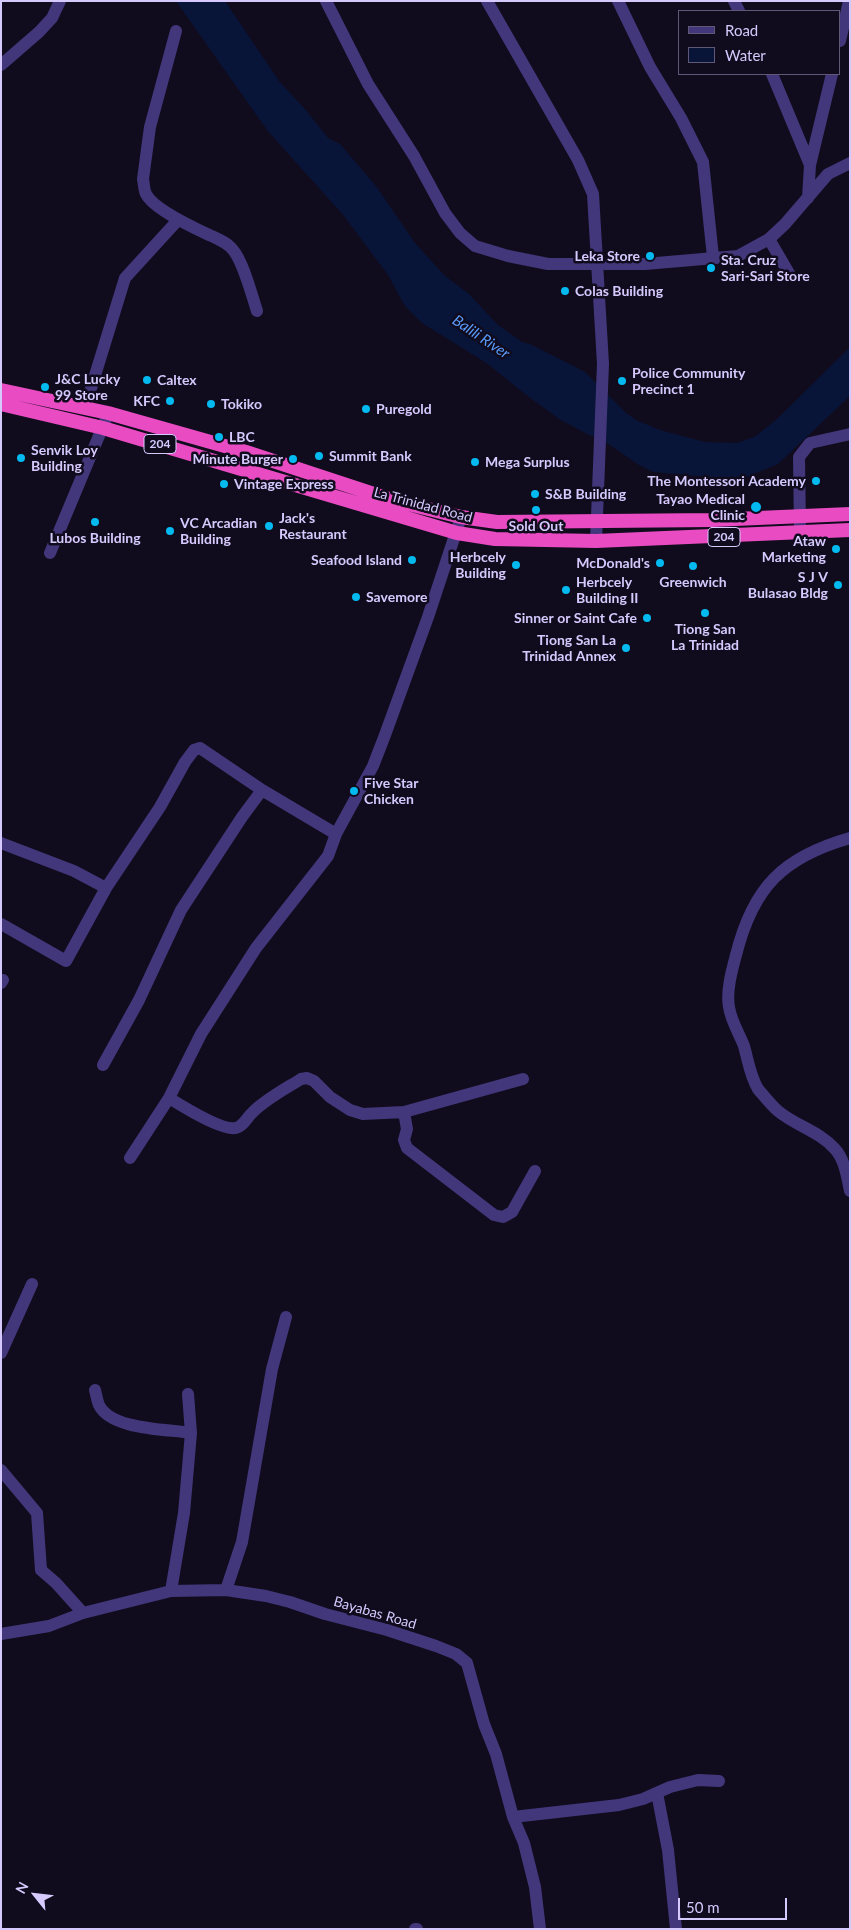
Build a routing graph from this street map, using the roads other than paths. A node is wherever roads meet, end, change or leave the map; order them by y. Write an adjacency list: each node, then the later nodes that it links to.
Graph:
1 (60, 1): 8 (street)
2 (326, 1): 17 (street)
3 (487, 1): 17 (street)
4 (618, 1): 16 (street)
5 (849, 1): 7 (street)
6 (176, 31): 14 (street)
7 (841, 37)
8 (1, 65)
9 (772, 75): 12 (street)
10 (832, 75): 12 (street)
11 (850, 163): 13 (street)
12 (810, 165): 13 (street)
13 (808, 198): 15 (street)
14 (178, 220): 19 (street); 22 (street)
15 (769, 239): 16 (street); 18 (street)
16 (713, 257): 17 (street)
17 (598, 265): 31 (street)
18 (790, 276)
19 (257, 311)
20 (1, 390): 22 (highway, La Trinidad Road / 204)
21 (1, 404): 25 (highway, La Trinidad Road / 204)
22 (85, 408): 23 (highway, La Trinidad Road / 204)
23 (108, 413): 24 (highway, La Trinidad Road / 204); 25 (street)
24 (152, 425): 27 (highway); 30 (highway, La Trinidad Road / 204)
25 (103, 428): 27 (highway, La Trinidad Road / 204); 36 (street)
26 (850, 434): 29 (street)
27 (146, 440): 34 (highway, La Trinidad Road / 204)
28 (850, 514): 29 (highway, La Trinidad Road / 204)
29 (799, 516): 31 (highway, La Trinidad Road / 204); 33 (street)
30 (461, 518): 31 (highway, La Trinidad Road / 204); 34 (street)
31 (596, 522): 35 (street)
32 (850, 530): 33 (highway, La Trinidad Road / 204)
33 (800, 532): 35 (highway, La Trinidad Road / 204)
34 (457, 533): 35 (highway, La Trinidad Road / 204); 38 (street)
35 (596, 541)
36 (50, 553)
37 (262, 790): 38 (street); 41 (street); 43 (street)
38 (336, 834): 45 (street)
39 (850, 838): 49 (street)
40 (1, 843): 41 (street)
41 (106, 888): 42 (street)
42 (1, 924)
43 (103, 1065)
44 (523, 1079): 46 (street)
45 (169, 1098): 46 (street); 47 (street)
46 (404, 1112): 48 (street)
47 (130, 1158)
48 (535, 1171)
49 (850, 1191)
50 (32, 1284): 52 (street)
51 (286, 1317): 57 (street)
52 (1, 1353)
53 (95, 1390): 55 (street)
54 (188, 1394): 55 (street)
55 (191, 1433): 58 (street)
56 (1, 1470): 59 (street)
57 (226, 1590): 58 (street, Bayabas Road); 63 (street, Bayabas Road)
58 (171, 1591): 59 (street, Bayabas Road)
59 (83, 1613): 60 (street, Bayabas Road)
60 (1, 1634)
61 (719, 1781): 62 (street)
62 (656, 1793): 63 (street); 65 (street)
63 (513, 1817): 64 (street, Bayabas Road)
64 (540, 1929)
65 (676, 1929)

